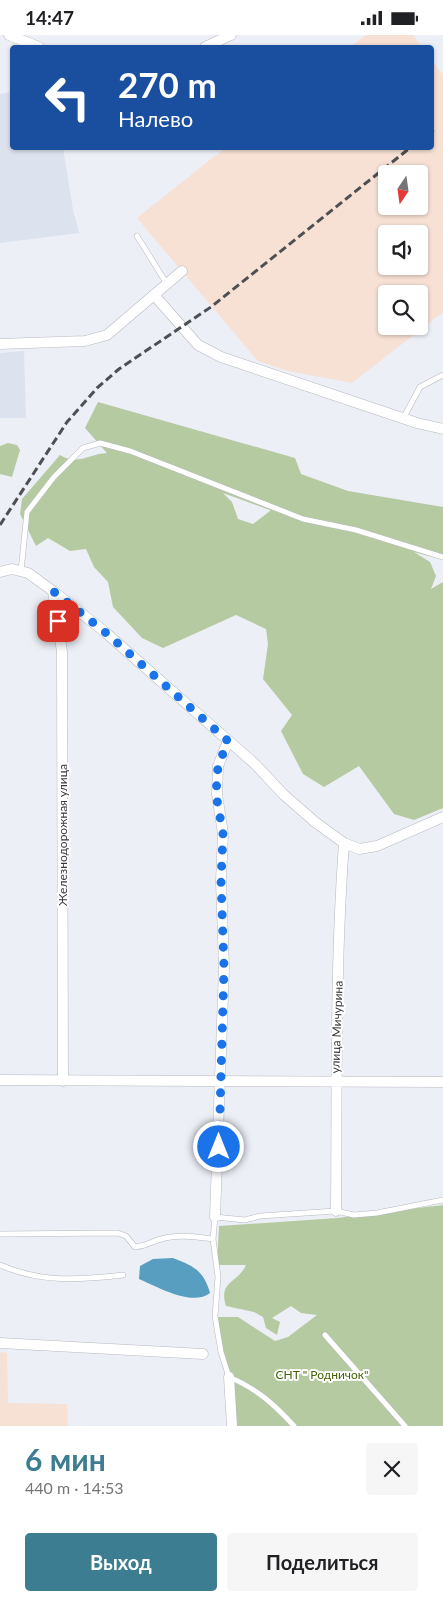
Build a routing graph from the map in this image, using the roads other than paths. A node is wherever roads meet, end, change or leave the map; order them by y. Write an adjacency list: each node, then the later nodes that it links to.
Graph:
1 (9, 35): 3 (street)
2 (231, 35): 4 (street)
3 (34, 45)
4 (209, 45)
5 (137, 236): 7 (lane)
6 (182, 271): 7 (street)
7 (167, 284): 8 (street)
8 (154, 295): 9 (street); 11 (street)
9 (0, 345)
10 (443, 375): 11 (lane)
11 (404, 417): 12 (street)
12 (443, 429)
13 (443, 557): 14 (lane)
14 (21, 571): 15 (street); 16 (street)
15 (0, 572)
16 (53, 591): 17 (street); 21 (street, Железнодорожная улица)
17 (228, 741): 19 (street); 22 (street)
18 (443, 817): 19 (street)
19 (344, 843): 23 (street, улица Мичурина)
20 (0, 1080): 21 (street)
21 (63, 1081): 22 (street)
22 (219, 1081): 23 (street); 27 (street)
23 (336, 1081): 24 (street); 26 (street, улица Мичурина)
24 (443, 1083)
25 (443, 1200): 26 (lane)
26 (336, 1211): 27 (lane)
27 (215, 1217): 29 (lane)
28 (0, 1234): 29 (lane)
29 (213, 1239): 35 (lane)
30 (0, 1265): 31 (lane)
31 (123, 1275)
32 (325, 1335): 38 (lane)
33 (0, 1343): 34 (street)
34 (203, 1354)
35 (229, 1377): 36 (street); 37 (lane)
36 (232, 1426)
37 (294, 1426)
38 (405, 1426)

